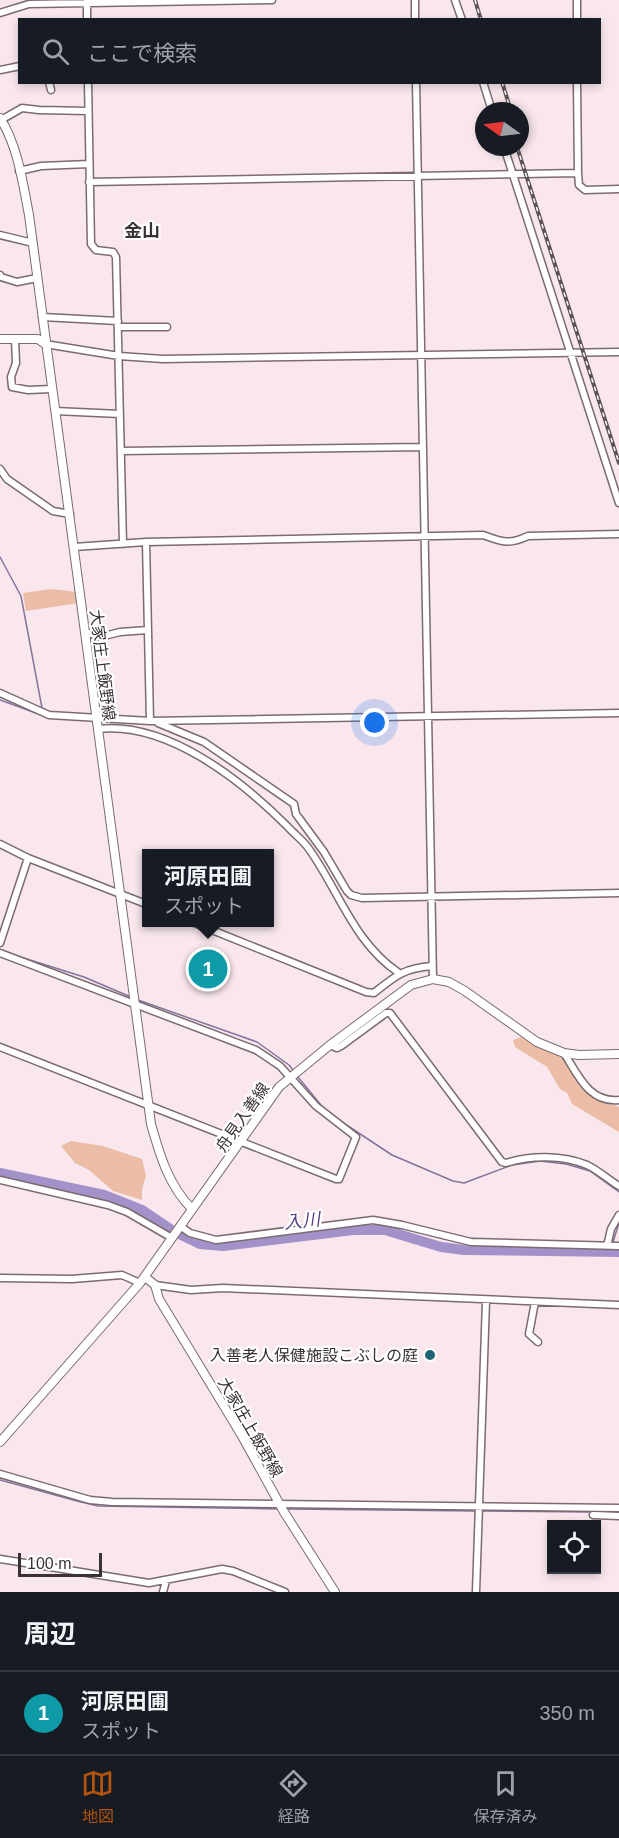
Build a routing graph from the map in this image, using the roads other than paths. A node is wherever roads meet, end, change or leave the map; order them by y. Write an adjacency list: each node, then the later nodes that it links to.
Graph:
1 (272, 0): 5 (street)
2 (415, 0): 8 (street)
3 (455, 0): 9 (street)
4 (577, 0): 10 (street)
5 (87, 2): 6 (street); 7 (street)
6 (0, 13)
7 (87, 18)
8 (415, 18)
9 (461, 18)
10 (577, 18)
11 (18, 66): 12 (street)
12 (0, 70)
13 (50, 84): 18 (street)
14 (88, 84): 20 (street)
15 (416, 84): 26 (street)
16 (484, 84): 19 (street)
17 (577, 84): 25 (street)
18 (51, 90)
19 (489, 102)
20 (88, 111): 21 (street); 23 (street)
21 (0, 119): 24 (main road, 大家庄上飯野線)
22 (507, 156): 27 (street)
23 (89, 164): 24 (street); 28 (street)
24 (19, 171): 31 (main road, 大家庄上飯野線)
25 (578, 173): 27 (street); 29 (street)
26 (418, 175): 27 (street); 28 (street); 43 (street)
27 (513, 175): 41 (street)
28 (89, 182): 35 (street)
29 (619, 189)
30 (0, 235): 31 (street)
31 (33, 243): 33 (main road, 大家庄上飯野線)
32 (0, 275): 33 (street)
33 (37, 278): 34 (main road, 大家庄上飯野線)
34 (42, 317): 35 (street); 39 (main road, 大家庄上飯野線)
35 (118, 324): 36 (street); 42 (street)
36 (166, 327)
37 (0, 339): 38 (main road)
38 (15, 339): 39 (main road); 44 (street)
39 (45, 344): 42 (street); 44 (main road, 大家庄上飯野線)
40 (619, 352): 41 (street)
41 (570, 353): 43 (street); 50 (street)
42 (119, 356): 43 (street); 46 (street)
43 (422, 356): 47 (street)
44 (52, 389): 45 (main road, 大家庄上飯野線)
45 (55, 411): 46 (street); 51 (main road, 大家庄上飯野線)
46 (120, 414): 48 (street)
47 (423, 447): 48 (street); 53 (street)
48 (121, 451): 55 (street)
49 (0, 470): 51 (street)
50 (619, 503)
51 (70, 514): 56 (main road, 大家庄上飯野線)
52 (619, 534): 53 (street)
53 (425, 537): 54 (street); 61 (street)
54 (146, 542): 55 (street); 57 (street)
55 (123, 544): 56 (street)
56 (74, 547): 58 (main road, 大家庄上飯野線)
57 (148, 630): 58 (street); 62 (street)
58 (85, 632): 63 (main road, 大家庄上飯野線)
59 (0, 693): 63 (street)
60 (619, 713): 61 (street)
61 (428, 717): 62 (street); 68 (street)
62 (153, 721): 63 (street); 68 (street)
63 (97, 725): 67 (main road, 大家庄上飯野線); 74 (street)
64 (0, 844): 65 (street)
65 (28, 858): 67 (street); 71 (street)
66 (619, 893): 68 (street)
67 (120, 894): 69 (street); 76 (main road, 大家庄上飯野線)
68 (432, 895): 73 (street)
69 (142, 902)
70 (204, 927): 74 (street)
71 (0, 943)
72 (0, 953): 76 (street)
73 (432, 966): 74 (street); 75 (street)
74 (399, 973)
75 (433, 979): 77 (main road, 舟見入善線); 79 (main road)
76 (134, 1005): 81 (street); 83 (main road, 大家庄上飯野線)
77 (330, 1045): 81 (main road, 舟見入善線); 86 (street)
78 (0, 1047): 83 (street)
79 (564, 1053): 80 (main road); 82 (street)
80 (619, 1054)
81 (290, 1077): 84 (main road, 舟見入善線); 84 (street)
82 (619, 1100)
83 (148, 1106): 84 (street); 87 (main road, 大家庄上飯野線)
84 (241, 1142): 87 (main road, 舟見入善線)
85 (0, 1180): 90 (street)
86 (619, 1186)
87 (192, 1209): 89 (main road, 舟見入善線)
88 (619, 1215): 91 (street)
89 (180, 1226): 90 (main road, 舟見入善線); 91 (street)
90 (172, 1238): 94 (main road, 舟見入善線)
91 (607, 1246): 92 (street)
92 (619, 1246)
93 (0, 1278): 94 (street)
94 (143, 1280): 95 (main road, 大家庄上飯野線); 100 (main road, 舟見入善線)
95 (155, 1285): 96 (street); 103 (main road, 大家庄上飯野線)
96 (486, 1301): 97 (street); 102 (street)
97 (535, 1302): 98 (street); 99 (street)
98 (619, 1305)
99 (538, 1342)
100 (0, 1442)
101 (0, 1474): 103 (street)
102 (478, 1506): 103 (street); 104 (street); 112 (street)
103 (281, 1507): 111 (main road, 大家庄上飯野線)
104 (619, 1508)
105 (593, 1515): 106 (street)
106 (619, 1516)
107 (0, 1559): 108 (street)
108 (166, 1581): 109 (street); 110 (street)
109 (164, 1592)
110 (285, 1592)
111 (335, 1592)
112 (476, 1592)

